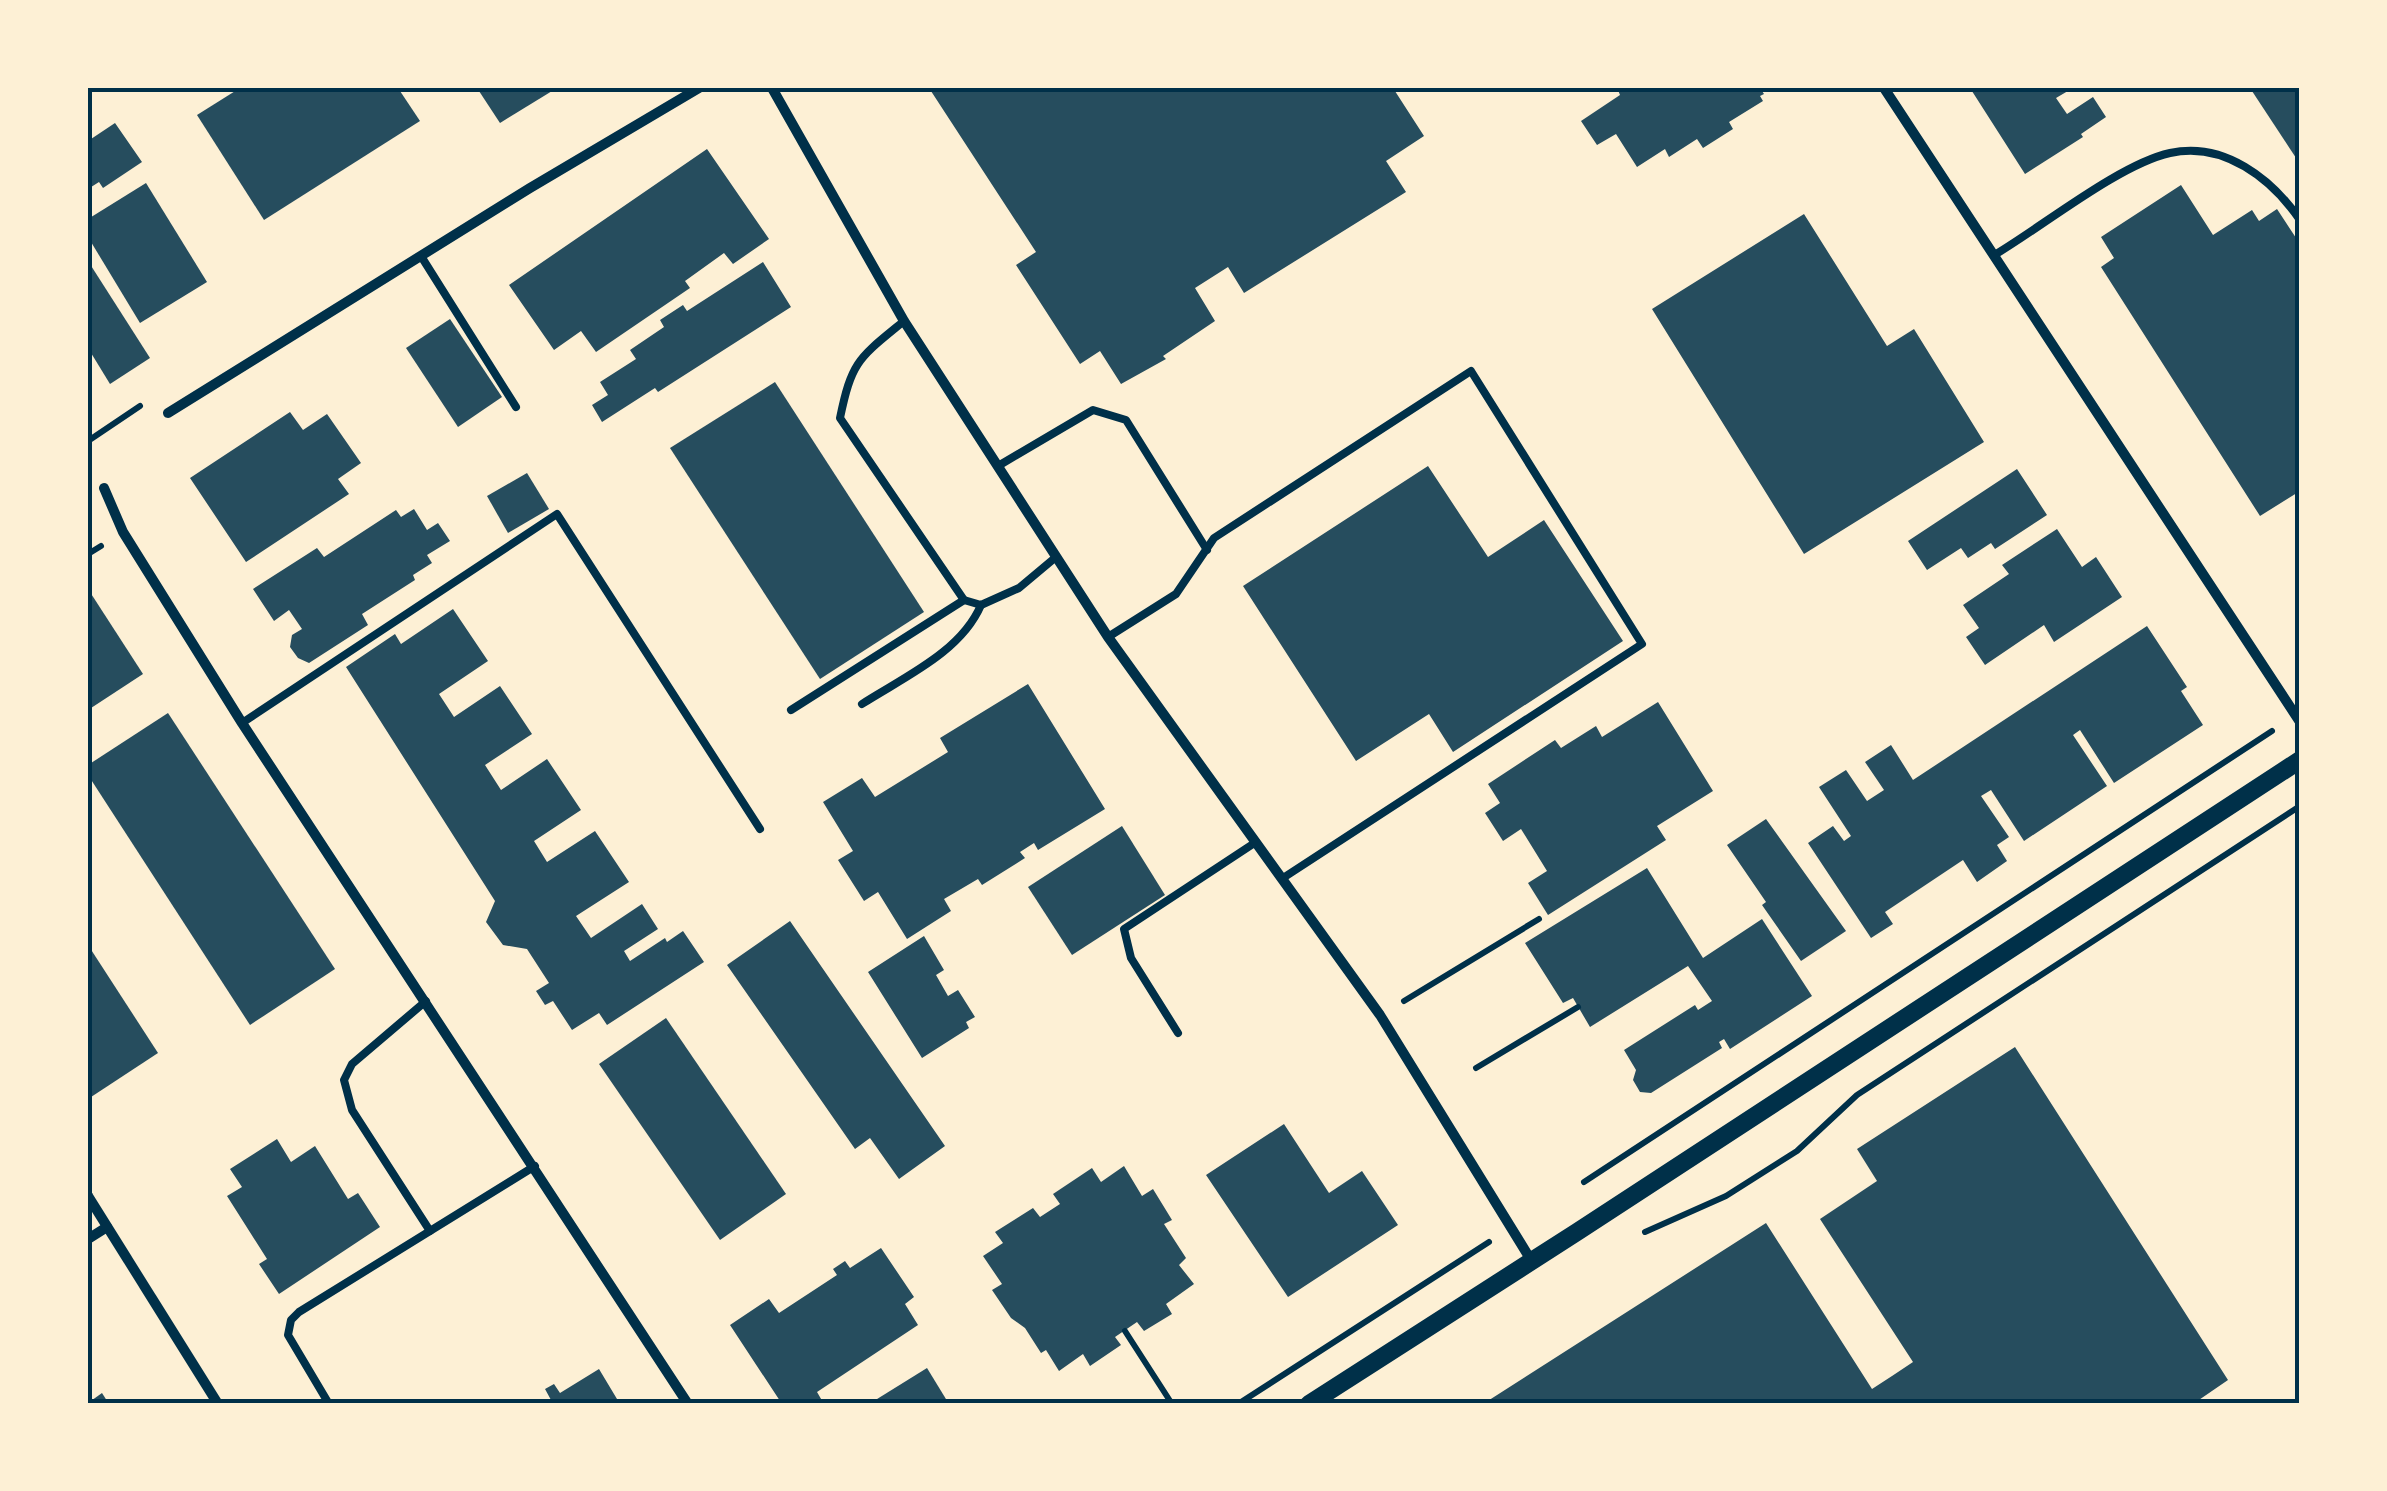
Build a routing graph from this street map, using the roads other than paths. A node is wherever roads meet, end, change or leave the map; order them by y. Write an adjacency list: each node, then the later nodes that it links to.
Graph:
1 (699, 88): 6 (street)
2 (772, 88): 7 (street)
3 (1884, 88): 5 (street)
4 (2300, 220): 5 (lane)
5 (1996, 254): 19 (street)
6 (420, 256): 8 (lane); 9 (street)
7 (904, 320): 10 (street); 14 (lane)
8 (516, 407)
9 (168, 413)
10 (998, 466): 12 (lane); 13 (street)
11 (104, 488): 20 (street)
12 (1207, 550): 16 (lane); 24 (lane)
13 (1056, 557): 15 (lane); 16 (street)
14 (964, 600): 15 (lane); 18 (lane)
15 (981, 605): 17 (lane)
16 (1108, 637): 23 (street)
17 (862, 704)
18 (791, 710)
19 (2298, 719)
20 (242, 723): 22 (lane); 25 (street)
21 (2300, 760): 32 (street)
22 (760, 830)
23 (1256, 842): 24 (street); 26 (lane)
24 (1282, 878): 32 (street)
25 (426, 1002): 27 (street); 30 (lane)
26 (1178, 1033)
27 (534, 1166): 30 (lane); 35 (street)
28 (88, 1196): 29 (street)
29 (107, 1226): 31 (street); 33 (street)
30 (430, 1231): 34 (lane)
31 (88, 1239)
32 (1531, 1260): 36 (street)
33 (218, 1404)
34 (329, 1404)
35 (688, 1404)
36 (1309, 1404)

